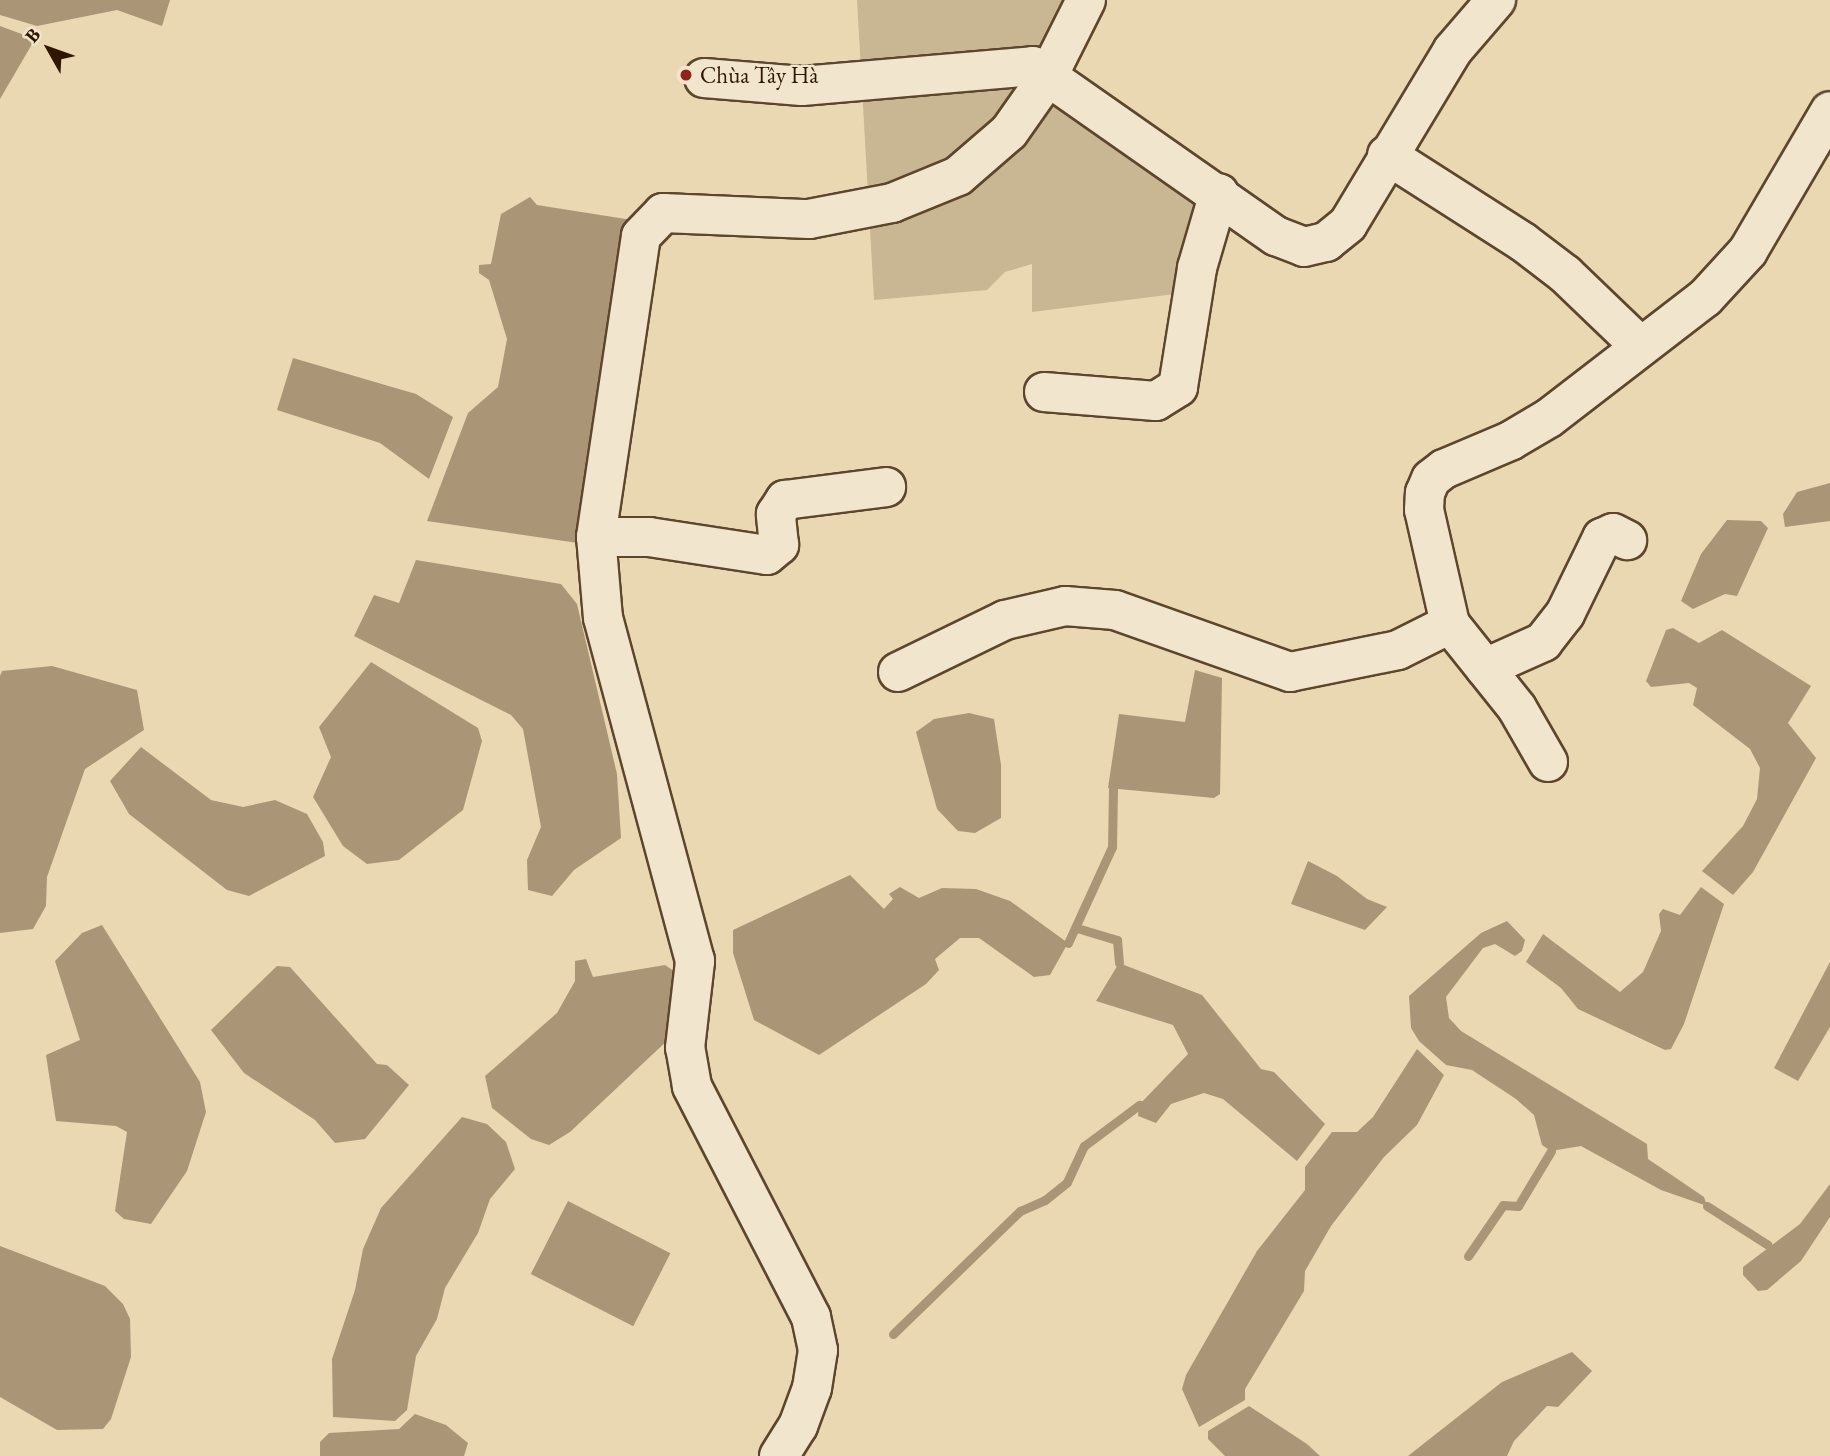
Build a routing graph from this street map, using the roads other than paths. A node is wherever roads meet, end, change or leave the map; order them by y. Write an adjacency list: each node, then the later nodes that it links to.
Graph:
1 (1086, 0): 4 (street)
2 (1496, 0): 6 (street)
3 (704, 78): 4 (street)
4 (1047, 78): 7 (street); 11 (street)
5 (1830, 111): 8 (street)
6 (1387, 155): 7 (street); 8 (street)
7 (1219, 192): 9 (street)
8 (1641, 347): 13 (street)
9 (1044, 392)
10 (886, 487): 11 (street)
11 (596, 537): 17 (street)
12 (1627, 540): 14 (street)
13 (1450, 624): 14 (street); 15 (street)
14 (1485, 668): 16 (street)
15 (898, 673)
16 (1548, 762)
17 (779, 1456)

